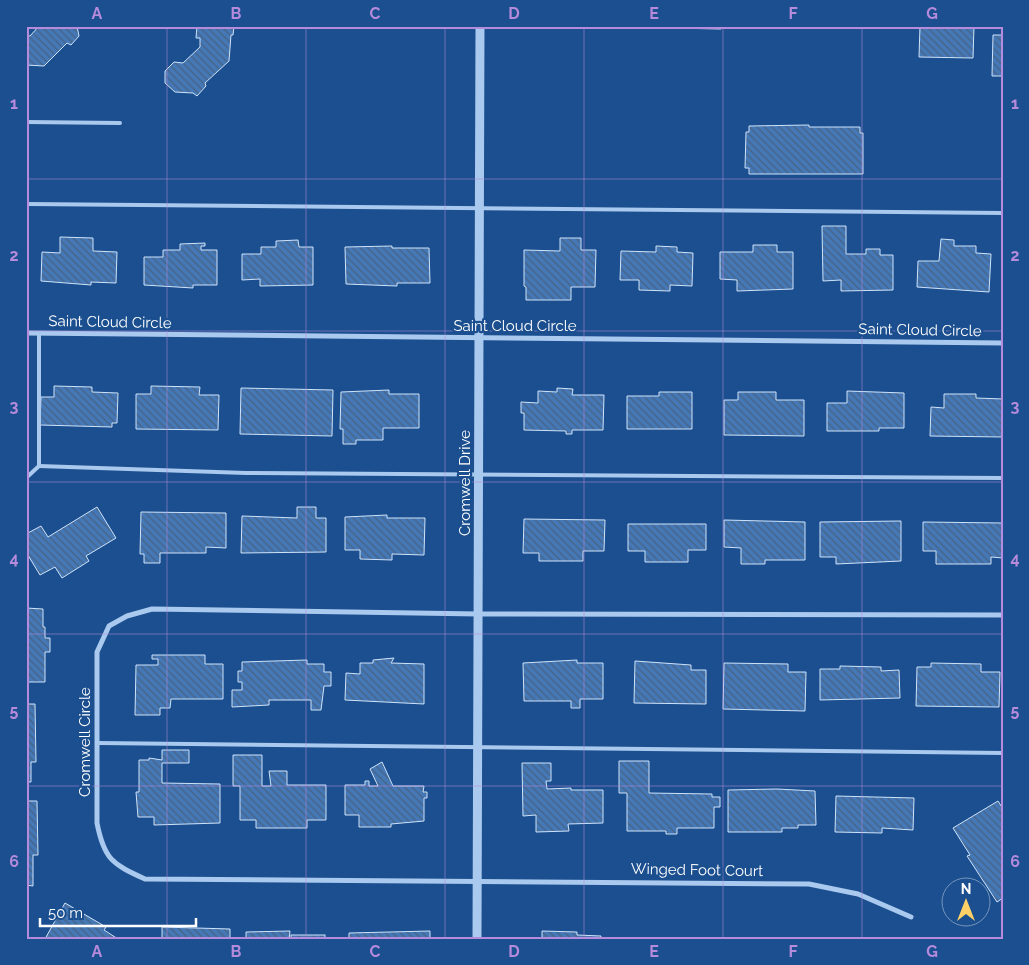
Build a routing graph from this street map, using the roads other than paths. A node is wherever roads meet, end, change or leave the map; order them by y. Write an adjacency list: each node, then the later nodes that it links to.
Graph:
1 (480, 26): 5 (street, Cromwell Drive)
2 (26, 122): 3 (lane)
3 (120, 124)
4 (26, 204): 5 (lane)
5 (480, 209): 6 (lane); 9 (street, Cromwell Drive)
6 (1003, 213)
7 (26, 333): 8 (street, Saint Cloud Circle)
8 (39, 333): 9 (street, Saint Cloud Circle); 11 (lane)
9 (479, 339): 10 (street, Saint Cloud Circle); 12 (street, Cromwell Drive)
10 (1003, 343)
11 (39, 466): 12 (lane); 13 (lane)
12 (479, 475): 14 (lane); 15 (street, Cromwell Drive)
13 (26, 478)
14 (1003, 478)
15 (479, 614): 16 (street); 17 (street, Cromwell Circle); 18 (street, Cromwell Drive)
16 (1003, 616)
17 (98, 743): 18 (lane); 20 (street, Cromwell Circle)
18 (477, 746): 19 (lane); 20 (street, Cromwell Drive)
19 (1003, 753)
20 (477, 882): 21 (street, Winged Foot Court); 22 (street, Cromwell Drive)
21 (911, 917)
22 (477, 939)

